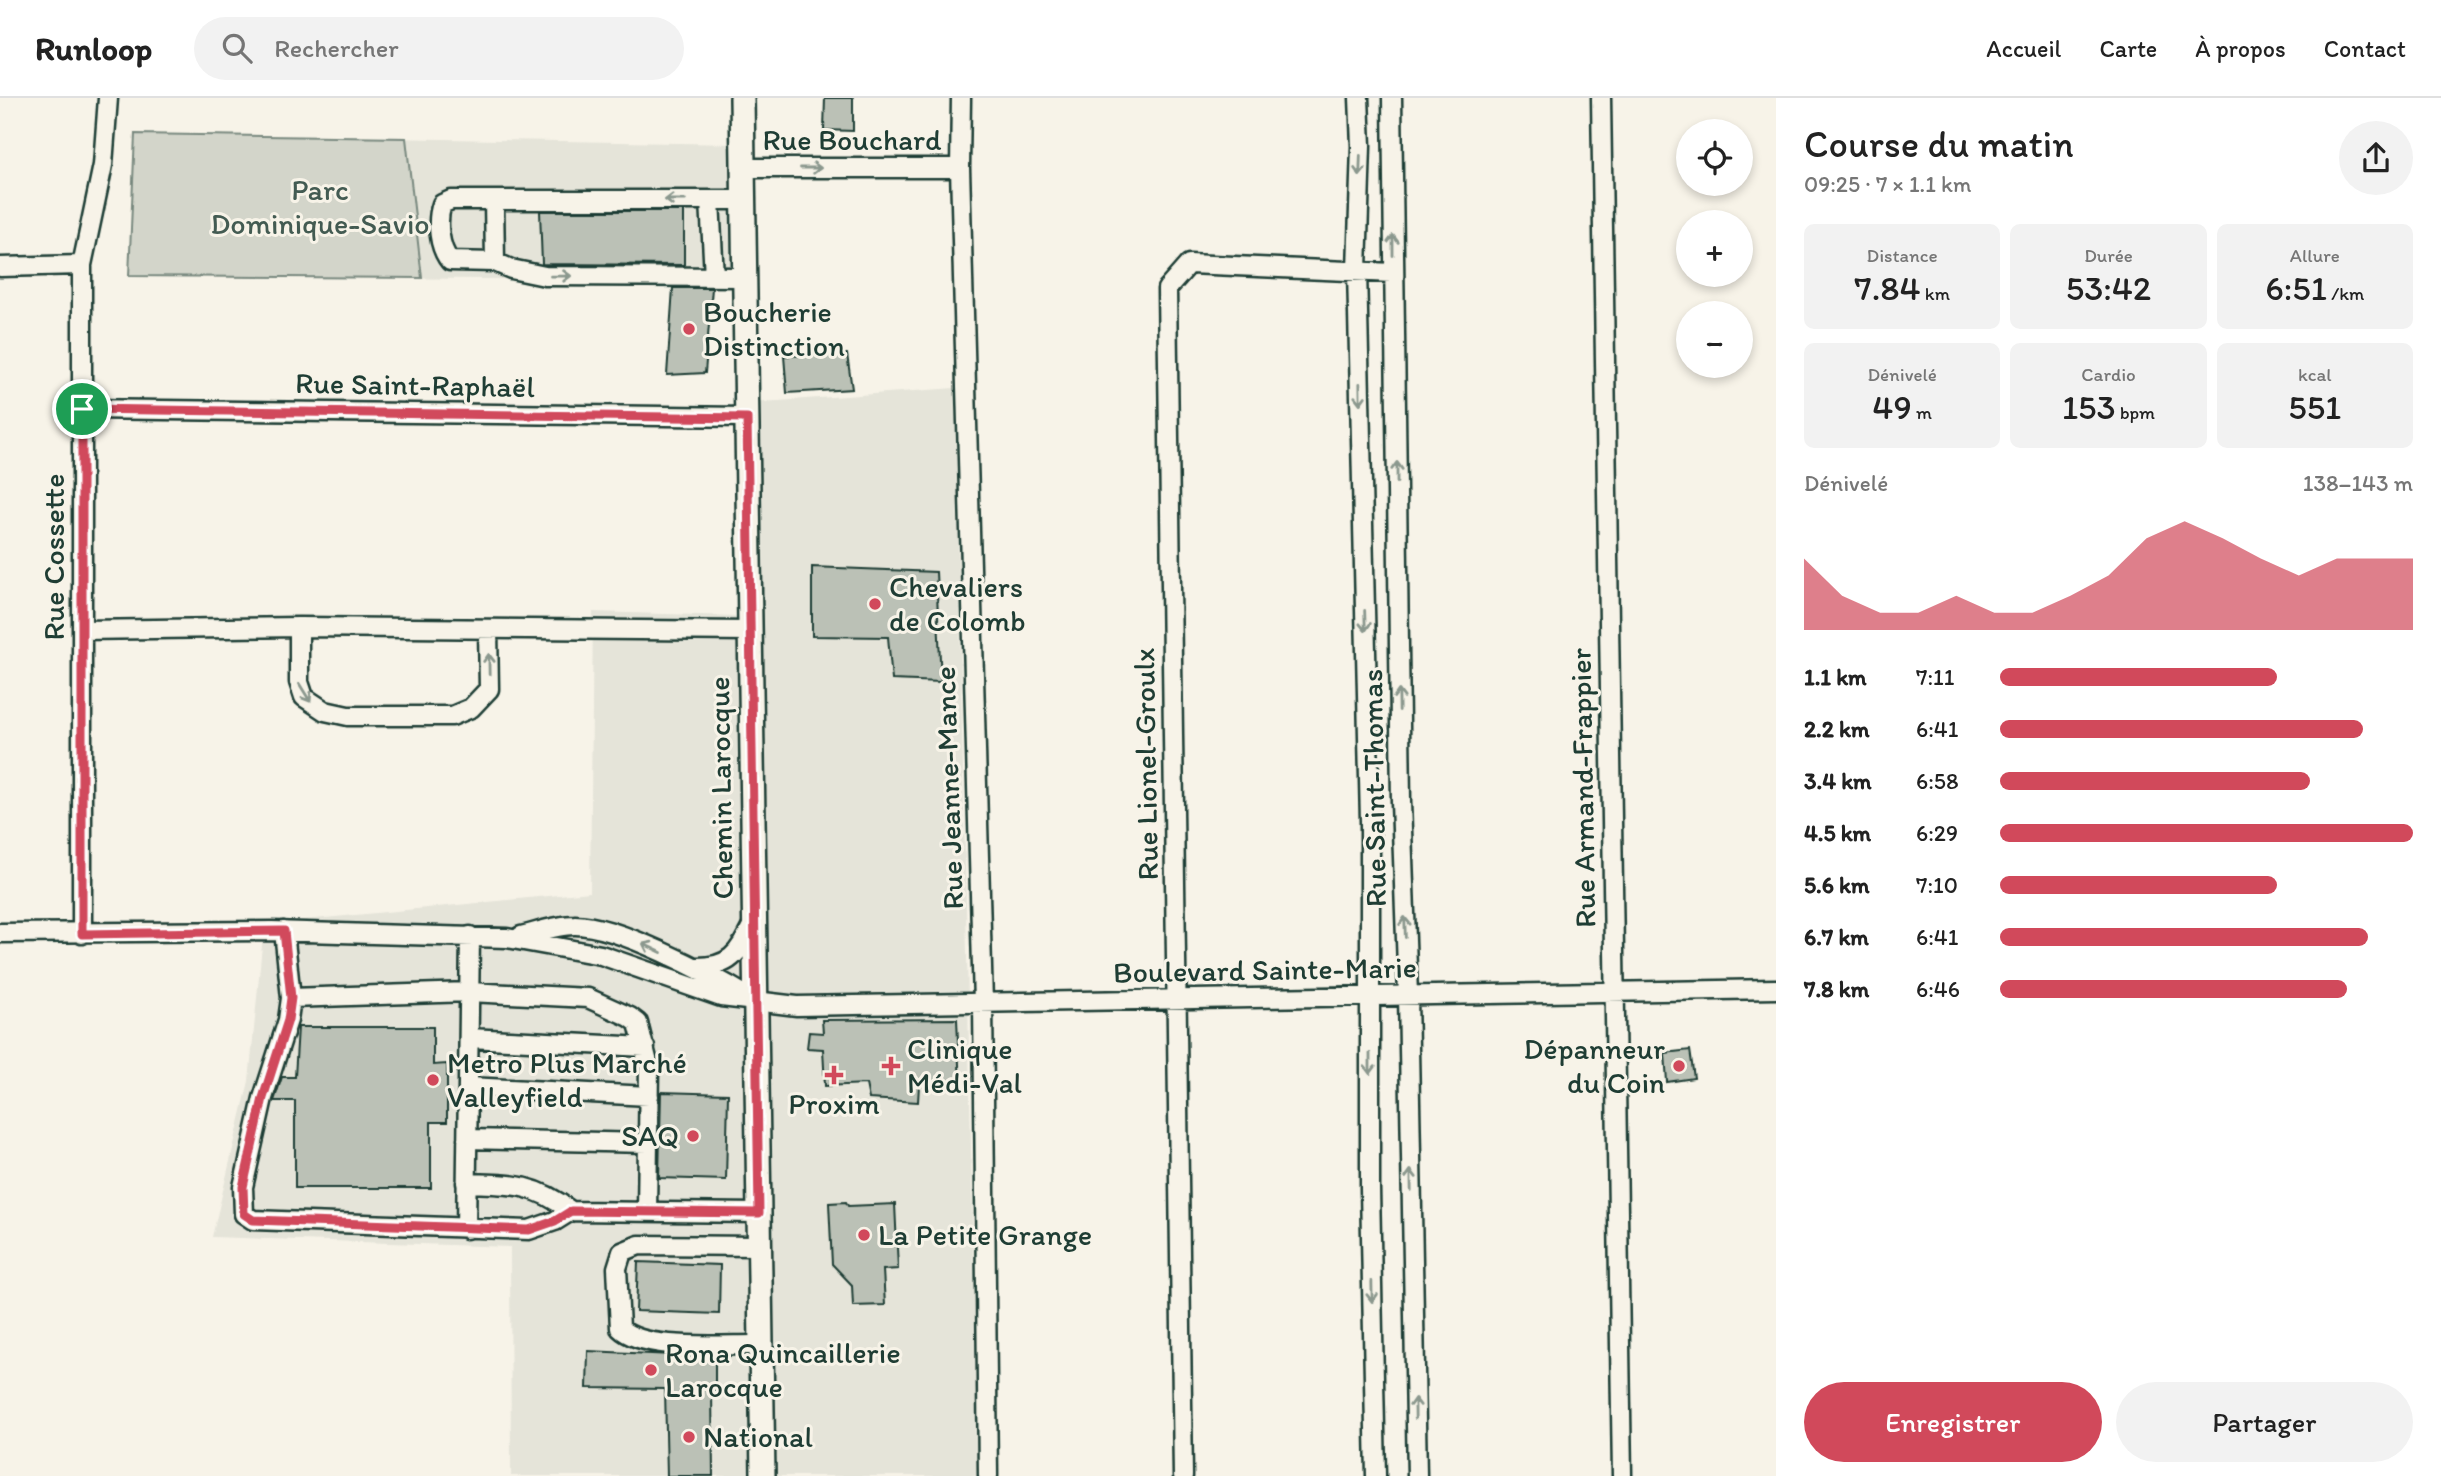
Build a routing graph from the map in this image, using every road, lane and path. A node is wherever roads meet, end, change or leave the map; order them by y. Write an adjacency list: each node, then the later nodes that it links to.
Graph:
1 (108, 98): 13 (street, Rue Cossette)
2 (742, 98): 7 (main road, Chemin Larocque)
3 (961, 98): 8 (street, Rue Jeanne-Mance)
4 (1359, 98): 15 (street, Rue Saint-Thomas, one-way to 15)
5 (1392, 98): 16 (street, Rue Saint-Thomas, one-way to 5)
6 (1601, 98): 34 (street, Rue Armand-Frappier)
7 (743, 168): 8 (street, Rue Bouchard, one-way to 8); 11 (main road, Chemin Larocque)
8 (960, 168): 40 (street, Rue Jeanne-Mance)
9 (494, 200): 10 (street, one-way to 9); 12 (street); 12 (street)
10 (710, 200): 11 (street); 17 (street)
11 (743, 200): 18 (main road, Chemin Larocque)
12 (495, 262): 17 (street, one-way to 17)
13 (82, 265): 14 (street); 19 (street, Rue Cossette)
14 (0, 267)
15 (1357, 270): 16 (street, Rue Lionel-Groulx); 36 (street, Rue Saint-Thomas, one-way to 36); 38 (street, Rue Lionel-Groulx)
16 (1393, 273): 35 (street, Rue Saint-Thomas, one-way to 16)
17 (714, 277): 18 (street)
18 (744, 277): 20 (main road, Chemin Larocque)
19 (82, 409): 20 (street, Rue Saint-Raphaël); 23 (street, Rue Cossette)
20 (747, 418): 24 (main road, Chemin Larocque)
21 (299, 627): 22 (street); 22 (street, one-way to 22); 23 (street)
22 (488, 629): 24 (street)
23 (82, 630): 28 (street, Rue Cossette)
24 (750, 631): 25 (main road, Chemin Larocque)
25 (755, 920): 31 (street); 39 (main road, Chemin Larocque)
26 (284, 931): 28 (street, Boulevard Sainte-Marie); 29 (street, Boulevard Sainte-Marie); 37 (street)
27 (0, 933): 28 (street, Boulevard Sainte-Marie)
28 (82, 934)
29 (470, 936): 30 (street, Boulevard Sainte-Marie); 33 (street)
30 (507, 939): 31 (street, Boulevard Sainte-Marie, one-way to 30); 39 (street, Boulevard Sainte-Marie)
31 (689, 967): 39 (street, Boulevard Sainte-Marie)
32 (1776, 989): 34 (street, Boulevard Sainte-Marie)
33 (469, 992): 37 (street); 41 (street); 42 (street)
34 (1616, 992): 35 (street, Boulevard Sainte-Marie); 59 (street, Rue Armand-Frappier)
35 (1408, 995): 36 (street, Boulevard Sainte-Marie); 58 (street, Rue Saint-Thomas, one-way to 35)
36 (1370, 996): 38 (street, Boulevard Sainte-Marie); 57 (street, Rue Saint-Thomas, one-way to 57)
37 (291, 998): 51 (street)
38 (1177, 999): 40 (street, Boulevard Sainte-Marie); 56 (street, Rue Lionel-Groulx)
39 (756, 1001): 40 (street, Boulevard Sainte-Marie); 50 (main road, Chemin Larocque)
40 (983, 1003): 55 (street, Rue Jeanne-Mance)
41 (468, 1038): 42 (street); 43 (street)
42 (645, 1047): 44 (street)
43 (468, 1087): 44 (street); 45 (street)
44 (649, 1096): 46 (street)
45 (467, 1139): 46 (street); 47 (street)
46 (648, 1143): 49 (street)
47 (466, 1183): 48 (street); 51 (street)
48 (571, 1211): 49 (street); 51 (street)
49 (647, 1212): 50 (street)
50 (759, 1213): 52 (main road, Chemin Larocque)
51 (466, 1229)
52 (760, 1246): 53 (main road, Chemin Larocque); 53 (street)
53 (761, 1345): 54 (main road, Chemin Larocque)
54 (763, 1476)
55 (988, 1476)
56 (1183, 1476)
57 (1376, 1476)
58 (1417, 1476)
59 (1622, 1476)

